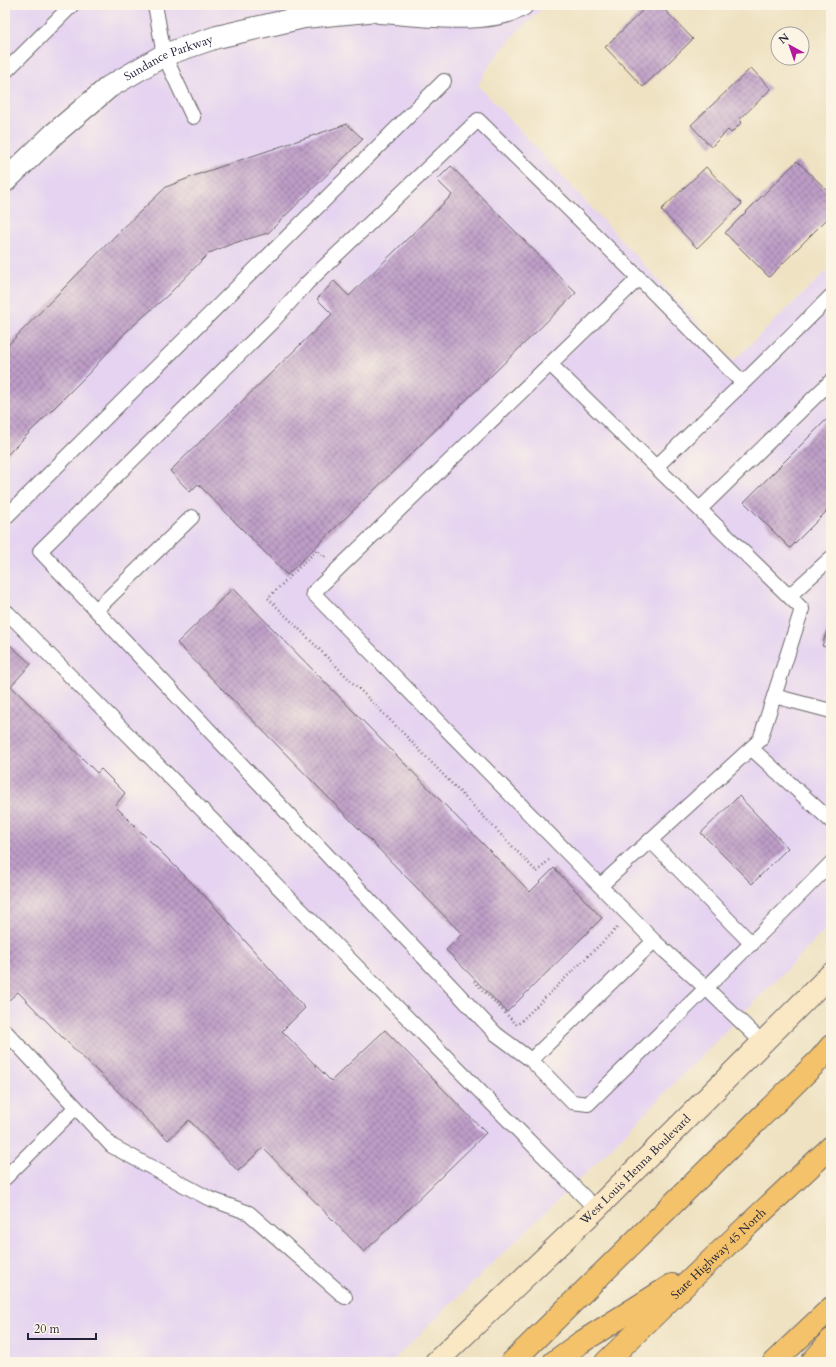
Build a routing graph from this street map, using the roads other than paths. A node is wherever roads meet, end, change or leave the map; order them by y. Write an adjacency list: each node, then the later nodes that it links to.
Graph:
1 (72, 5): 7 (lane)
2 (153, 5): 6 (lane)
3 (396, 5): 5 (street, Sundance Parkway)
4 (522, 5): 5 (street, Sundance Parkway)
5 (368, 11): 6 (street, Sundance Parkway)
6 (164, 54): 9 (lane); 10 (street, Sundance Parkway)
7 (5, 72)
8 (444, 81): 18 (lane)
9 (194, 117)
10 (5, 181)
11 (639, 278): 13 (lane); 15 (lane); 22 (lane)
12 (831, 296): 15 (lane)
13 (550, 364): 16 (lane); 30 (lane)
14 (831, 381): 17 (lane)
15 (743, 383): 16 (lane)
16 (656, 467): 17 (lane)
17 (700, 509): 21 (lane)
18 (5, 518)
19 (192, 518): 22 (lane)
20 (831, 558): 21 (lane)
21 (789, 596): 24 (lane)
22 (96, 610): 38 (lane)
23 (5, 611): 42 (lane)
24 (774, 696): 25 (lane); 26 (lane)
25 (831, 710)
26 (751, 748): 27 (lane); 28 (lane)
27 (831, 821)
28 (650, 840): 30 (lane); 32 (lane)
29 (831, 863): 32 (lane)
30 (600, 886): 31 (lane)
31 (654, 941): 34 (lane); 38 (lane)
32 (752, 944): 34 (lane)
33 (831, 974): 36 (main road, West Louis Henna Boulevard)
34 (706, 988): 36 (lane); 38 (lane)
35 (5, 1031): 39 (lane)
36 (762, 1042): 42 (main road, West Louis Henna Boulevard)
37 (831, 1046): 48 (highway)
38 (530, 1060)
39 (76, 1107): 41 (lane); 44 (lane)
40 (831, 1147): 43 (highway, State Highway 45 North)
41 (5, 1178)
42 (596, 1209): 47 (main road, West Louis Henna Boulevard)
43 (708, 1262): 49 (highway); 50 (highway, State Highway 45 North)
44 (345, 1298)
45 (831, 1308): 51 (highway)
46 (831, 1340): 52 (highway)
47 (436, 1362)
48 (512, 1362)
49 (554, 1362)
50 (606, 1362)
51 (774, 1362)
52 (812, 1362)

